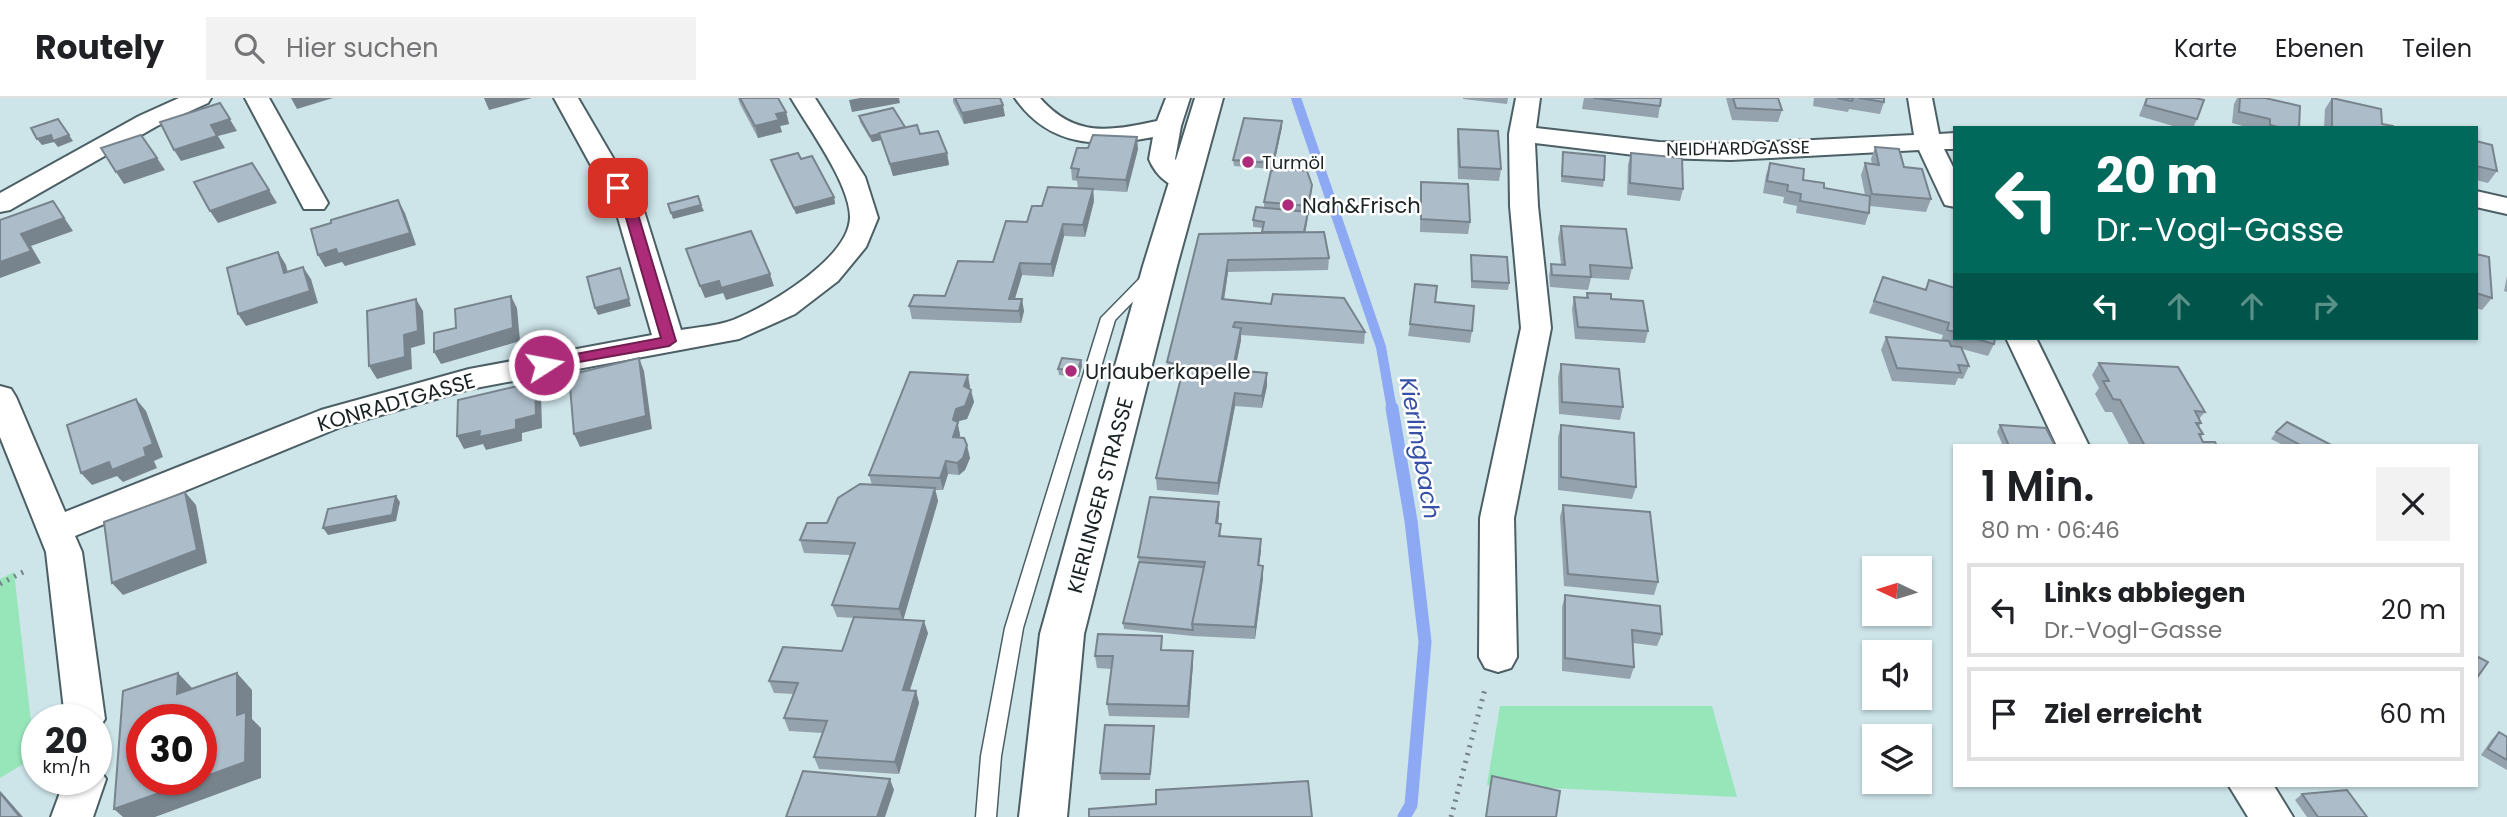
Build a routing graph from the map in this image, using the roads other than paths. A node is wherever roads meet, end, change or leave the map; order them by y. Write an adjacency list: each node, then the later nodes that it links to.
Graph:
1 (199, 98): 18 (street)
2 (257, 98): 17 (street)
3 (566, 98): 22 (street)
4 (803, 98): 22 (street, KONRADTGASSE)
5 (1027, 98): 10 (street)
6 (1178, 98): 10 (street)
7 (1209, 98): 14 (main road, KIERLINGER STRASSE)
8 (1528, 98): 11 (street)
9 (1920, 98): 12 (street)
10 (1168, 126): 14 (street)
11 (1522, 134): 12 (street, NEIDHARDGASSE); 26 (street)
12 (1927, 140): 13 (street, NEIDHARDGASSE); 15 (street)
13 (1953, 141)
14 (1185, 182): 20 (main road, KIERLINGER STRASSE)
15 (1953, 195)
16 (2478, 200): 19 (street)
17 (314, 203)
18 (0, 204)
19 (2507, 206)
20 (1160, 266): 31 (lane); 32 (main road, KIERLINGER STRASSE)
21 (2022, 340): 24 (street)
22 (669, 341): 25 (street, KONRADTGASSE)
23 (0, 397): 25 (street)
24 (2072, 444)
25 (54, 530): 27 (street)
26 (1498, 657)
27 (83, 704)
28 (2251, 787): 33 (street)
29 (80, 795): 30 (street)
30 (72, 817)
31 (986, 817)
32 (1043, 817)
33 (2272, 817)

